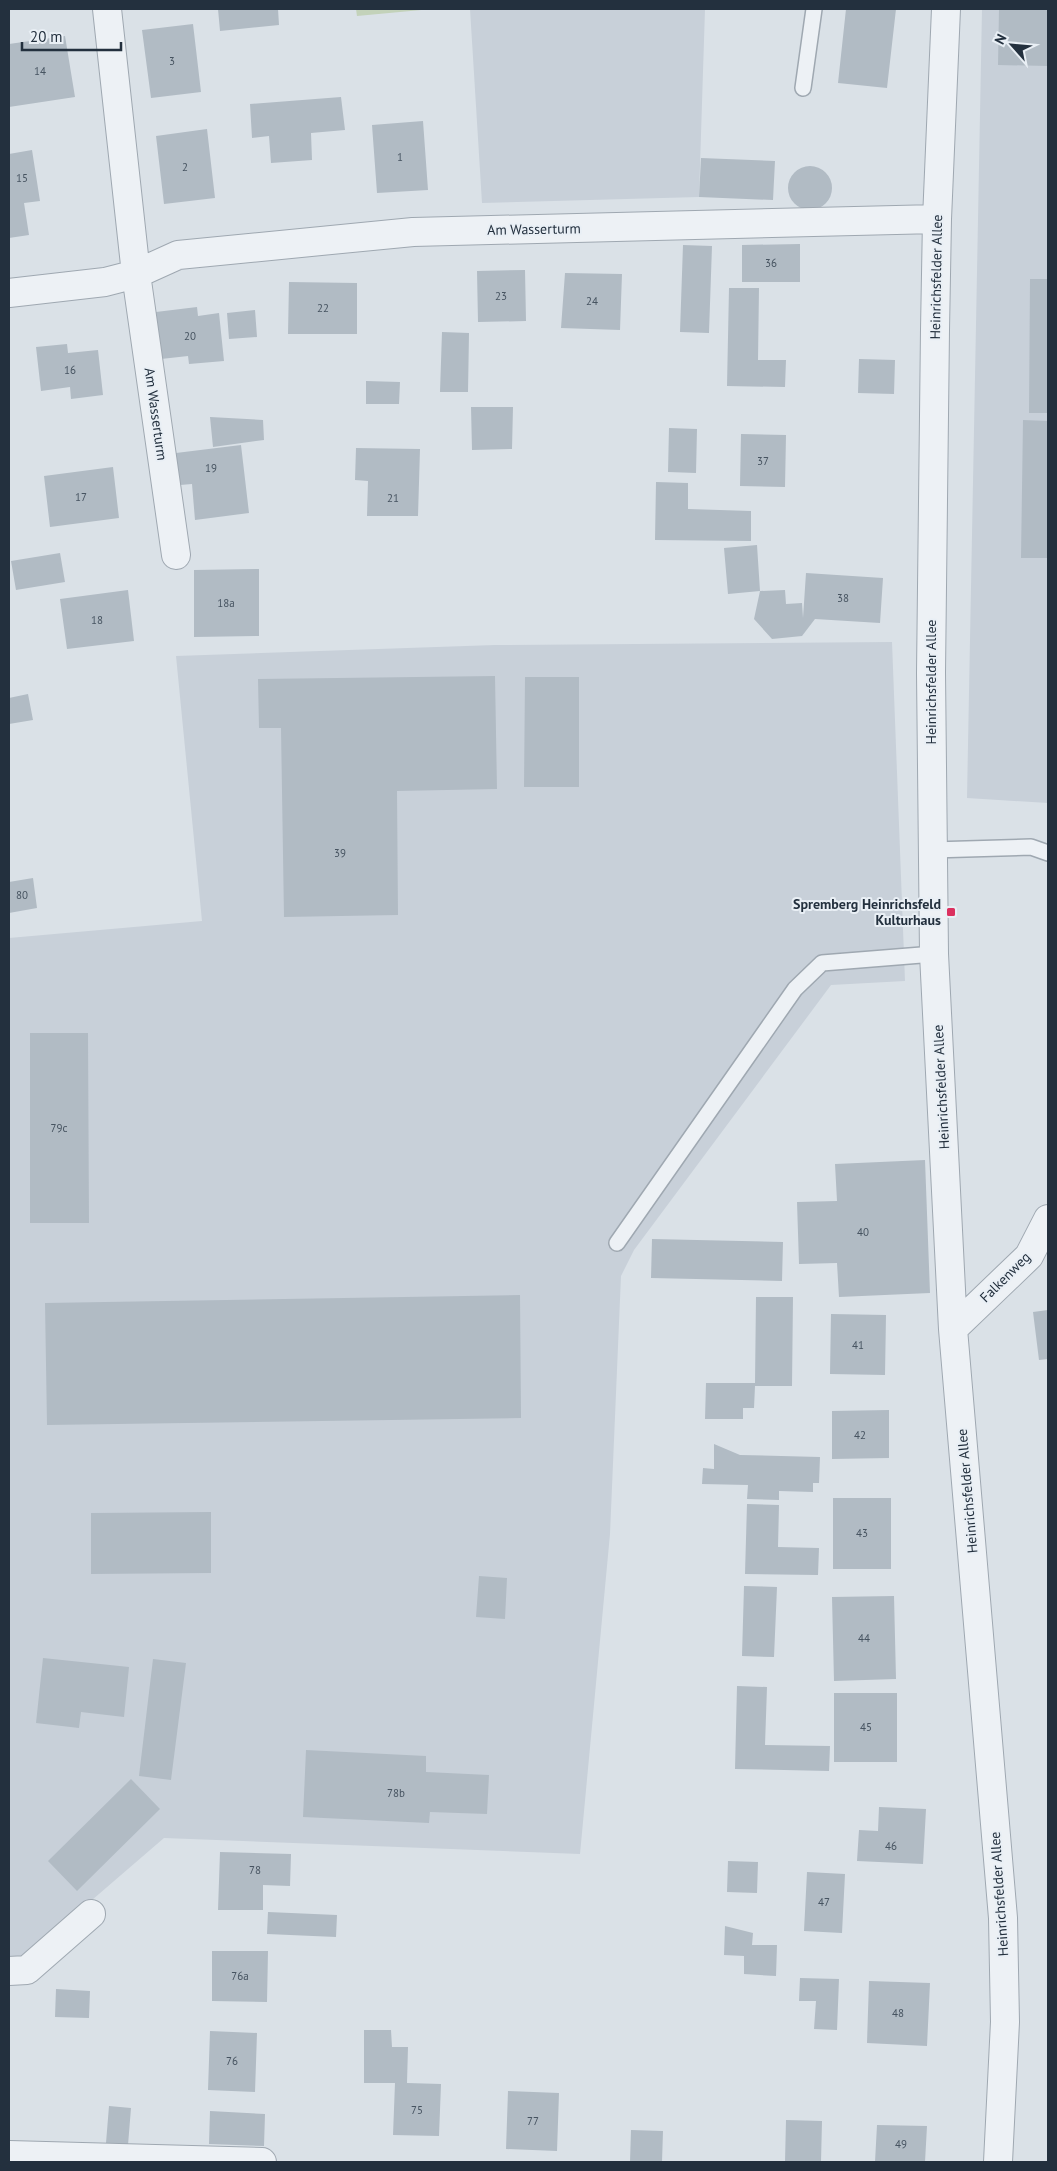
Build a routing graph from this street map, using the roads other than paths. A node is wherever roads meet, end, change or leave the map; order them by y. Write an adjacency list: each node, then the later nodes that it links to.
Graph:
1 (107, 9): 6 (street, Am Wasserturm)
2 (814, 9): 4 (lane)
3 (946, 9): 5 (street, Heinrichsfelder Allee)
4 (804, 88)
5 (937, 219): 6 (street, Am Wasserturm); 9 (street, Heinrichsfelder Allee)
6 (136, 274): 7 (street, Am Wasserturm); 8 (street, Am Wasserturm)
7 (9, 293)
8 (176, 555)
9 (932, 850): 10 (lane); 11 (street, Heinrichsfelder Allee)
10 (1048, 853)
11 (934, 954): 13 (lane); 14 (street, Heinrichsfelder Allee)
12 (1048, 1219): 14 (street, Falkenweg)
13 (617, 1243)
14 (953, 1329): 19 (street, Heinrichsfelder Allee)
15 (91, 1914): 16 (street)
16 (9, 1971)
17 (9, 2155): 18 (street)
18 (262, 2162)
19 (998, 2162)

